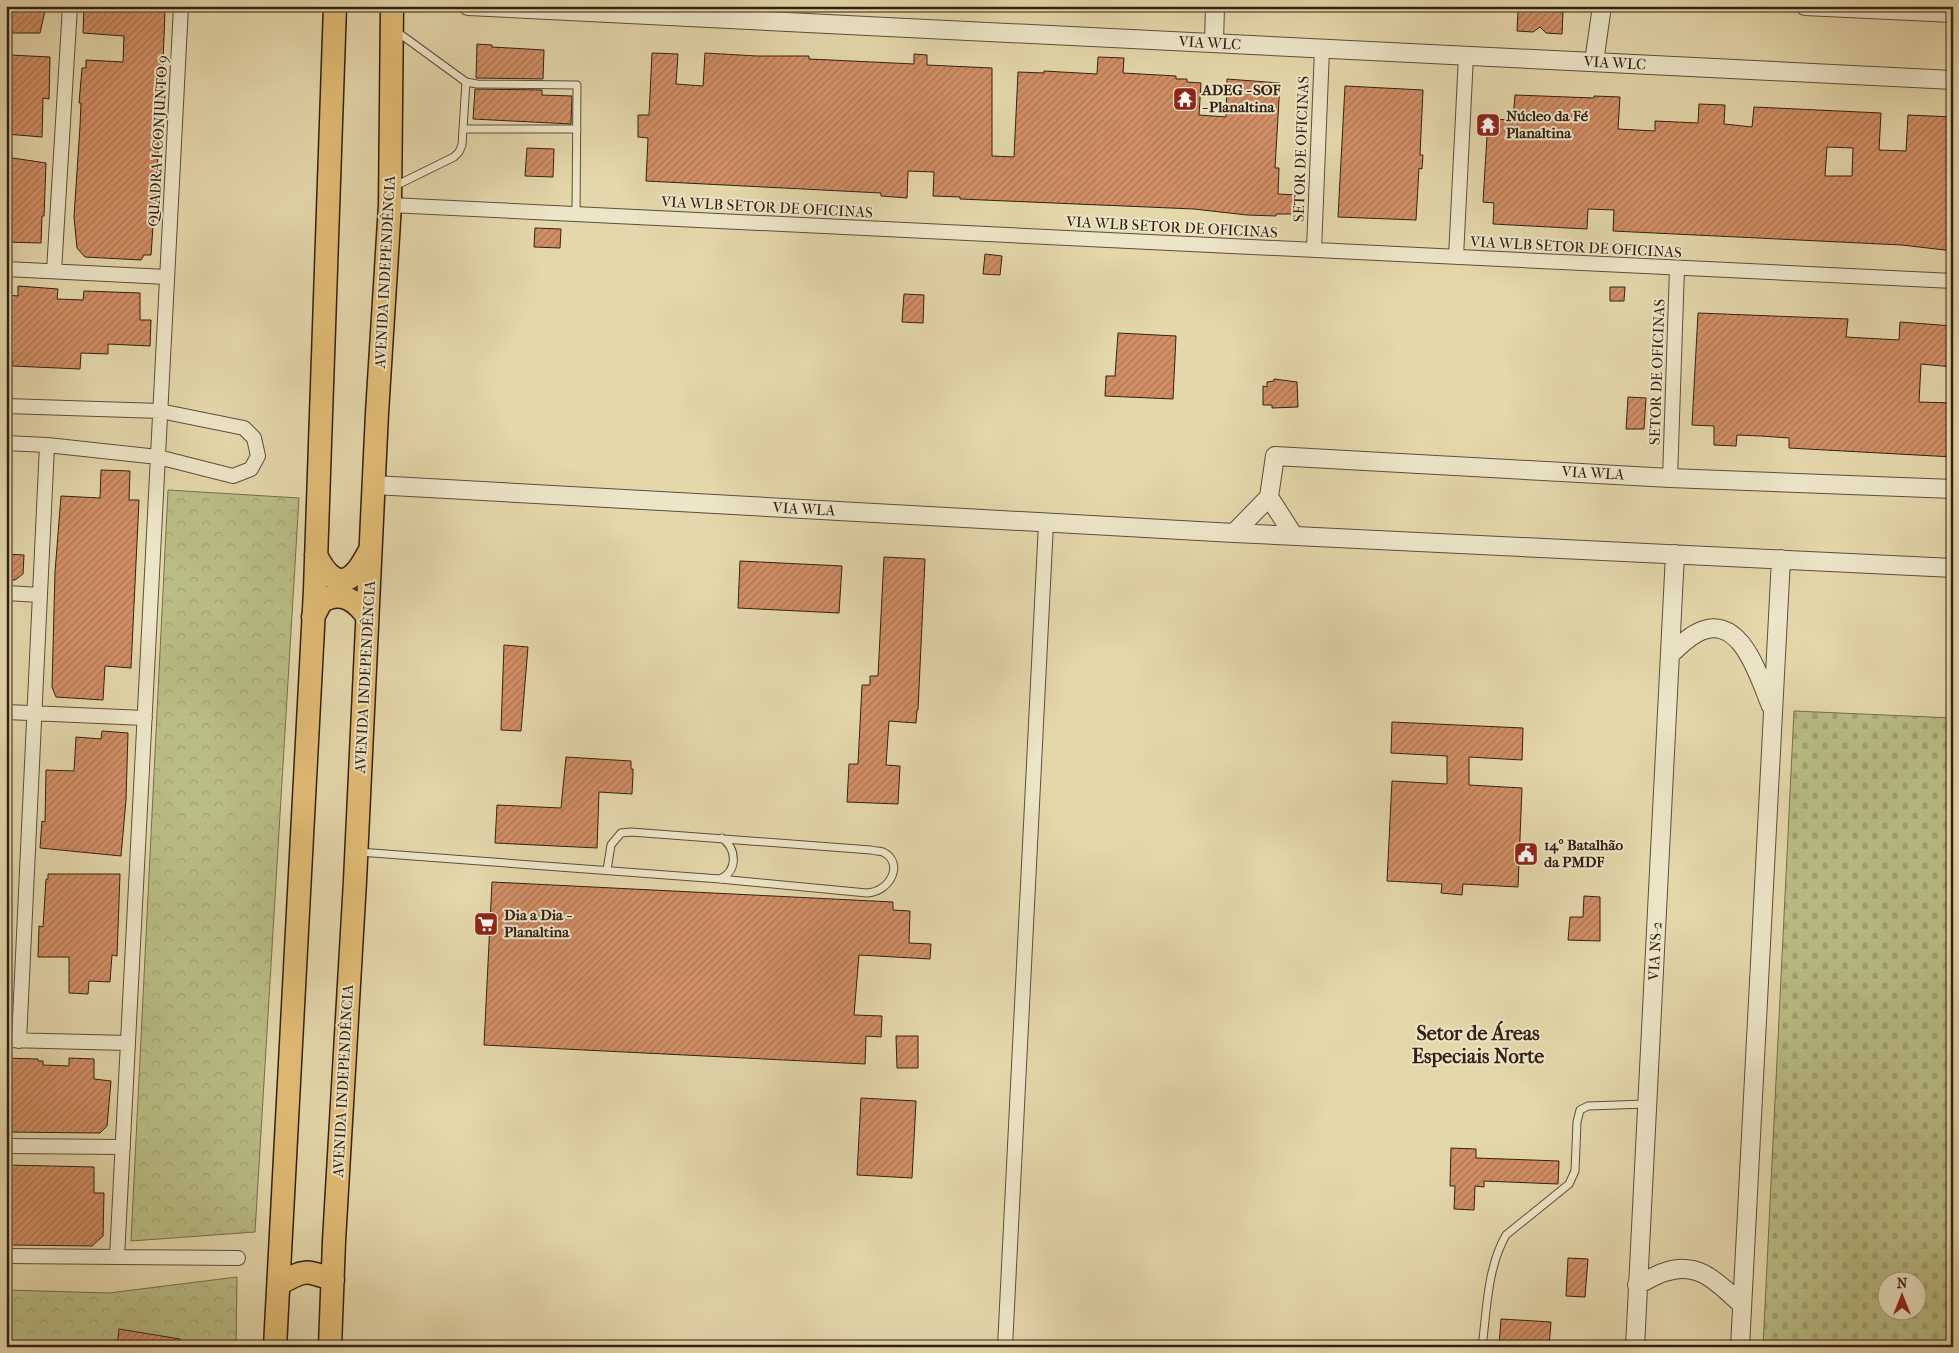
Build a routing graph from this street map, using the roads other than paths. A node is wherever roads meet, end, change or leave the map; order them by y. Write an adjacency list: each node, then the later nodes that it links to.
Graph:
1 (70, 6): 25 (street)
2 (181, 6): 26 (street, QUADRA I CONJUNTO 9)
3 (335, 6): 42 (main road)
4 (468, 6): 11 (street, VIA WLC)
5 (1215, 6): 11 (street)
6 (1602, 6): 14 (street)
7 (1805, 6): 8 (street)
8 (1906, 9): 9 (street)
9 (1953, 13)
10 (392, 17): 16 (lane); 19 (main road, AVENIDA INDEPENDÊNCIA)
11 (1214, 43): 12 (street, VIA WLC)
12 (1322, 48): 13 (street, VIA WLC); 21 (street, SETOR DE OFICINAS)
13 (1466, 56): 14 (street, VIA WLC); 22 (street)
14 (1594, 62): 15 (street, VIA WLC)
15 (1953, 80)
16 (466, 82): 17 (lane); 18 (lane)
17 (463, 129): 18 (lane); 19 (lane)
18 (577, 129): 20 (lane)
19 (390, 197): 20 (street, VIA WLB SETOR DE OFICINAS); 34 (main road, AVENIDA INDEPENDÊNCIA)
20 (576, 214): 21 (street, VIA WLB SETOR DE OFICINAS)
21 (1314, 250): 22 (street, VIA WLB SETOR DE OFICINAS)
22 (1456, 257): 23 (street, VIA WLB SETOR DE OFICINAS)
23 (1677, 268): 27 (street, VIA WLB SETOR DE OFICINAS); 33 (street, SETOR DE OFICINAS)
24 (6, 269): 25 (street)
25 (54, 271): 26 (street)
26 (167, 277): 29 (street, QUADRA I CONJUNTO 9)
27 (1953, 281)
28 (6, 406): 29 (street)
29 (160, 411): 32 (street, QUADRA I CONJUNTO 9); 32 (street)
30 (47, 445): 31 (street); 32 (street); 46 (street)
31 (8, 446)
32 (158, 457): 53 (street, QUADRA I CONJUNTO 9)
33 (1670, 478): 35 (street, VIA WLA); 36 (street, VIA WLA)
34 (374, 485): 37 (street, VIA WLA); 40 (main road, AVENIDA INDEPENDÊNCIA)
35 (1953, 489)
36 (1269, 498): 38 (street); 39 (street)
37 (1046, 523): 38 (street, VIA WLA); 72 (street)
38 (1234, 533): 39 (street, VIA WLA)
39 (1294, 536): 41 (street, VIA WLA)
40 (371, 549): 42 (main road); 47 (main road, AVENIDA INDEPENDÊNCIA)
41 (1675, 554): 43 (street, VIA WLA); 49 (street, VIA NS-2)
42 (316, 555): 48 (main road)
43 (1781, 559): 44 (street, VIA WLA); 50 (street)
44 (1953, 568)
45 (6, 593): 46 (street)
46 (40, 595): 52 (street)
47 (367, 616): 48 (main road); 55 (main road, AVENIDA INDEPENDÊNCIA)
48 (313, 617): 67 (main road)
49 (1670, 655): 50 (street); 60 (street, VIA NS-2)
50 (1773, 711): 69 (street)
51 (6, 712): 52 (street)
52 (35, 713): 53 (street); 58 (street)
53 (145, 718): 59 (street, QUADRA I CONJUNTO 9)
54 (722, 838): 56 (lane); 57 (lane); 57 (lane)
55 (356, 852): 56 (lane); 66 (main road, AVENIDA INDEPENDÊNCIA)
56 (607, 870): 57 (lane)
57 (720, 879)
58 (12, 1041): 59 (street)
59 (128, 1043): 62 (street, QUADRA I CONJUNTO 9)
60 (1648, 1104): 68 (street, VIA NS-2); 73 (lane)
61 (6, 1146): 62 (street)
62 (123, 1147): 64 (street, QUADRA I CONJUNTO 9)
63 (6, 1256): 64 (street)
64 (117, 1257): 65 (street)
65 (238, 1258)
66 (333, 1280): 67 (main road); 71 (main road, AVENIDA INDEPENDÊNCIA)
67 (279, 1284): 70 (main road)
68 (1637, 1285): 69 (street); 74 (street, VIA NS-2)
69 (1742, 1305): 75 (street)
70 (275, 1347)
71 (330, 1347)
72 (1005, 1347)
73 (1482, 1347)
74 (1635, 1347)
75 (1740, 1347)

